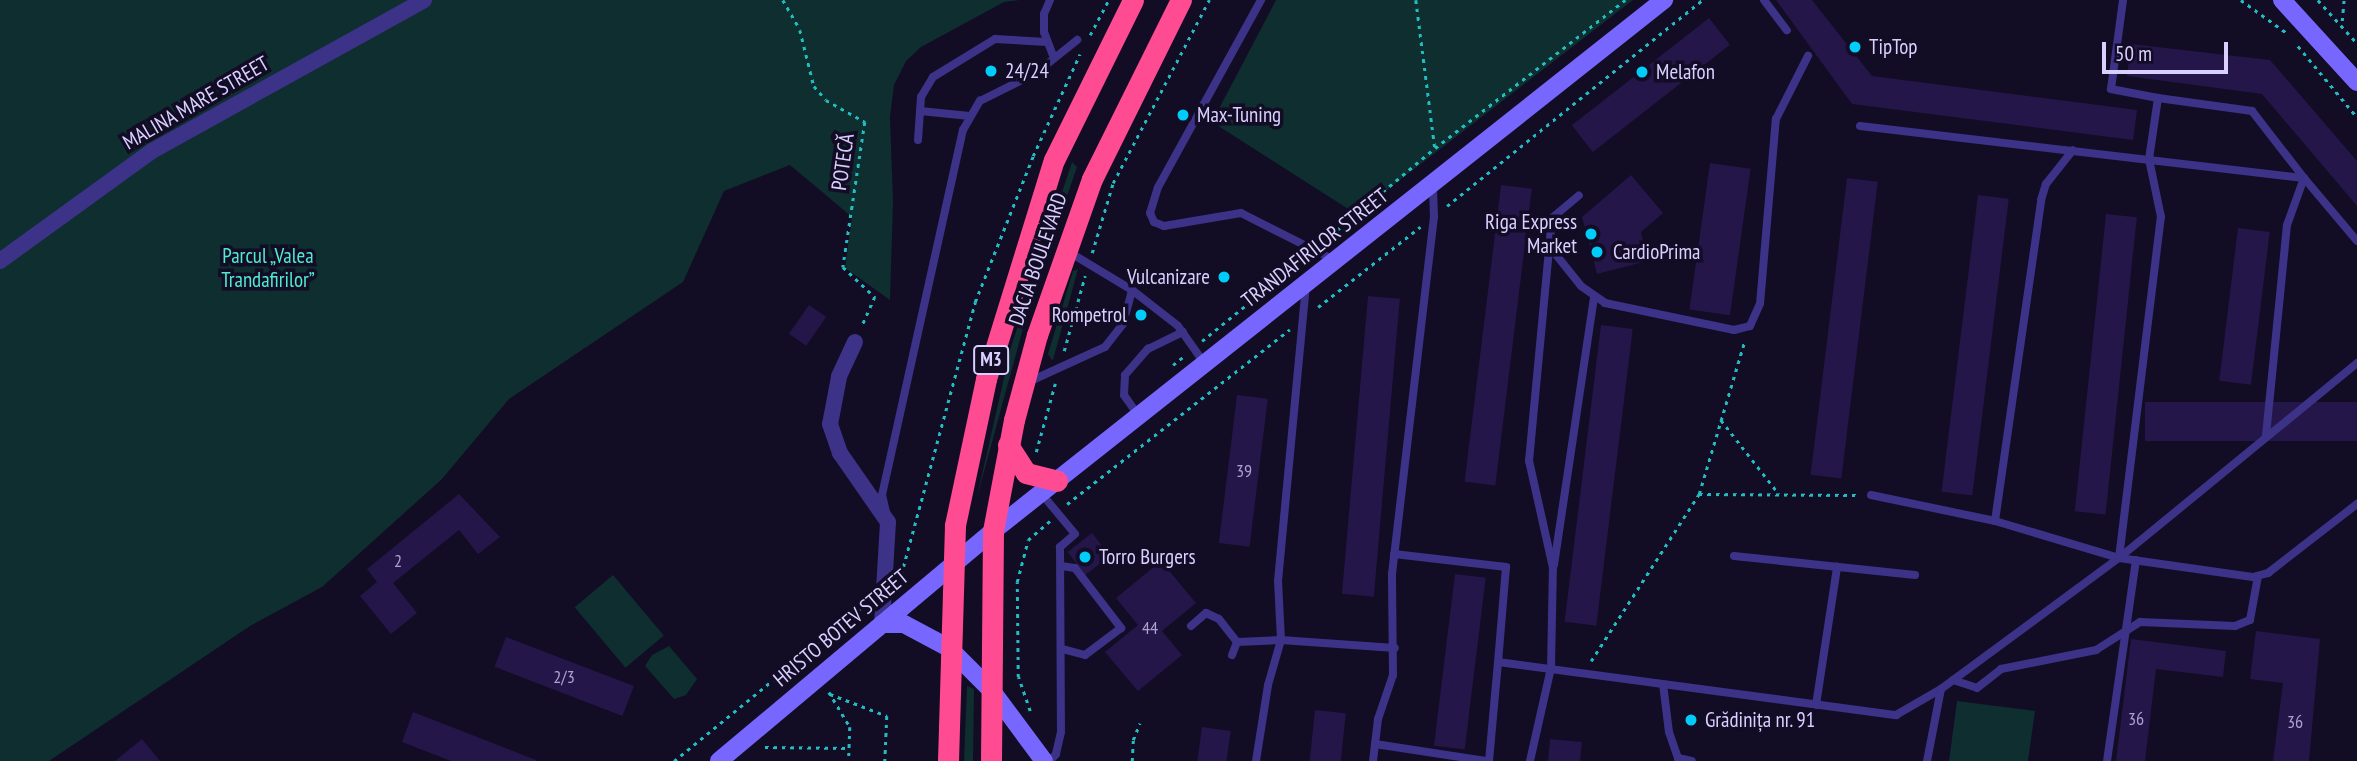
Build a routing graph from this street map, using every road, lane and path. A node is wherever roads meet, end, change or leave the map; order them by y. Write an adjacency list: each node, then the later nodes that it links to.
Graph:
1 (424, 0): 47 (street, MALINA MARE STREET)
2 (783, 0): 55 (path, POTECĂ)
3 (1050, 0): 23 (lane)
4 (1109, 0): 22 (path)
5 (1133, 0): 79 (highway, DACIA BOULEVARD / M3)
6 (1181, 0): 45 (highway, DACIA BOULEVARD / M3)
7 (1209, 0): 49 (path)
8 (1261, 0): 46 (lane)
9 (1416, 0): 36 (path)
10 (1625, 0): 36 (path)
11 (1664, 0): 41 (main road, TRANDAFIRILOR STREET)
12 (1763, 0): 19 (lane)
13 (2123, 0): 30 (lane)
14 (2241, 0): 20 (path)
15 (2282, 0): 29 (main road)
16 (2318, 0): 18 (path)
17 (2344, 0): 18 (path)
18 (2342, 23): 24 (path)
19 (1787, 30)
20 (2289, 34)
21 (1077, 40): 27 (lane)
22 (1087, 41)
23 (1046, 43): 27 (lane); 31 (lane)
24 (2357, 43)
25 (2298, 45): 33 (path)
26 (1081, 53): 38 (path)
27 (1054, 55): 32 (lane)
28 (1808, 56): 53 (lane)
29 (2357, 82)
30 (2158, 98): 39 (lane); 40 (lane)
31 (920, 111): 32 (lane); 35 (lane)
32 (970, 116): 73 (lane)
33 (2357, 117)
34 (1860, 126): 37 (lane)
35 (918, 140)
36 (1435, 148): 46 (path)
37 (2073, 150): 39 (lane); 72 (lane)
38 (1033, 156)
39 (2149, 159): 40 (lane); 77 (lane)
40 (2304, 178): 43 (lane); 64 (lane)
41 (1433, 183): 48 (main road, TRANDAFIRILOR STREET); 75 (lane)
42 (1579, 195): 44 (lane)
43 (2357, 241)
44 (1549, 246): 52 (lane); 82 (lane)
45 (1065, 250): 49 (lane); 61 (highway, DACIA BOULEVARD / M3)
46 (1314, 250): 48 (lane); 56 (path)
47 (0, 261)
48 (1336, 261): 50 (main road, TRANDAFIRILOR STREET)
49 (1089, 262): 51 (lane); 60 (path)
50 (1306, 284): 58 (main road, TRANDAFIRILOR STREET); 88 (lane)
51 (1132, 290): 54 (lane); 60 (lane)
52 (1594, 298): 53 (lane); 82 (lane)
53 (1749, 326): 63 (path)
54 (1183, 332): 56 (lane); 62 (lane)
55 (855, 342): 73 (street)
56 (1195, 347): 58 (lane); 59 (path)
57 (2357, 363): 64 (lane)
58 (1205, 364): 62 (main road, TRANDAFIRILOR STREET)
59 (1166, 370)
60 (1058, 371): 61 (lane); 66 (path)
61 (1024, 384): 65 (highway, DACIA BOULEVARD / M3)
62 (1139, 416): 67 (main road, TRANDAFIRILOR STREET)
63 (1721, 420): 68 (path); 69 (path)
64 (2266, 436): 77 (lane)
65 (1009, 445): 67 (highway); 74 (highway, DACIA BOULEVARD / M3)
66 (1039, 458)
67 (1049, 487): 74 (main road, TRANDAFIRILOR STREET); 80 (lane)
68 (1699, 494): 69 (path); 96 (path)
69 (1779, 494): 70 (path)
70 (1871, 495): 72 (lane)
71 (2357, 504): 84 (lane)
72 (1995, 521): 77 (lane)
73 (888, 522): 85 (street)
74 (993, 531): 79 (main road, HRISTO BOTEV STREET); 101 (highway, DACIA BOULEVARD / M3)
75 (1394, 554): 91 (lane); 94 (lane)
76 (1734, 555): 81 (lane)
77 (2119, 558): 78 (lane); 98 (lane)
78 (2136, 560): 84 (lane); 87 (lane)
79 (952, 565): 85 (main road, HRISTO BOTEV STREET); 90 (highway, DACIA BOULEVARD / M3)
80 (1061, 566): 92 (lane); 92 (lane)
81 (1837, 567): 83 (lane); 103 (lane)
82 (1553, 568): 95 (lane)
83 (1915, 575)
84 (2258, 576): 87 (lane)
85 (883, 624): 90 (main road); 97 (main road, HRISTO BOTEV STREET)
86 (1191, 626): 89 (lane)
87 (2123, 630): 98 (lane); 122 (lane)
88 (1281, 640): 89 (lane); 91 (lane); 116 (lane)
89 (1237, 642): 93 (lane)
90 (949, 648): 101 (main road); 111 (highway, DACIA BOULEVARD / M3)
91 (1395, 648): 105 (lane)
92 (1063, 649): 114 (lane)
93 (1233, 655)
94 (1498, 662): 95 (lane); 118 (lane)
95 (1551, 668): 96 (lane); 119 (lane)
96 (1584, 673): 99 (lane)
97 (818, 678): 102 (path); 106 (main road, HRISTO BOTEV STREET)
98 (1953, 680): 100 (lane)
99 (1663, 684): 103 (lane); 120 (lane)
100 (1941, 689): 103 (lane); 121 (lane)
101 (992, 691): 112 (highway, DACIA BOULEVARD / M3); 113 (main road)
102 (830, 694): 107 (path); 110 (path)
103 (1816, 705)
104 (1140, 723): 115 (path)
105 (1375, 744): 117 (lane); 118 (lane)
106 (736, 746): 107 (path); 108 (main road, HRISTO BOTEV STREET)
107 (849, 748): 109 (path)
108 (719, 761)
109 (849, 761)
110 (885, 761)
111 (948, 761)
112 (992, 761)
113 (1044, 761)
114 (1050, 761)
115 (1132, 761)
116 (1256, 761)
117 (1373, 761)
118 (1488, 761)
119 (1530, 761)
120 (1692, 761)
121 (1927, 761)
122 (2107, 761)

